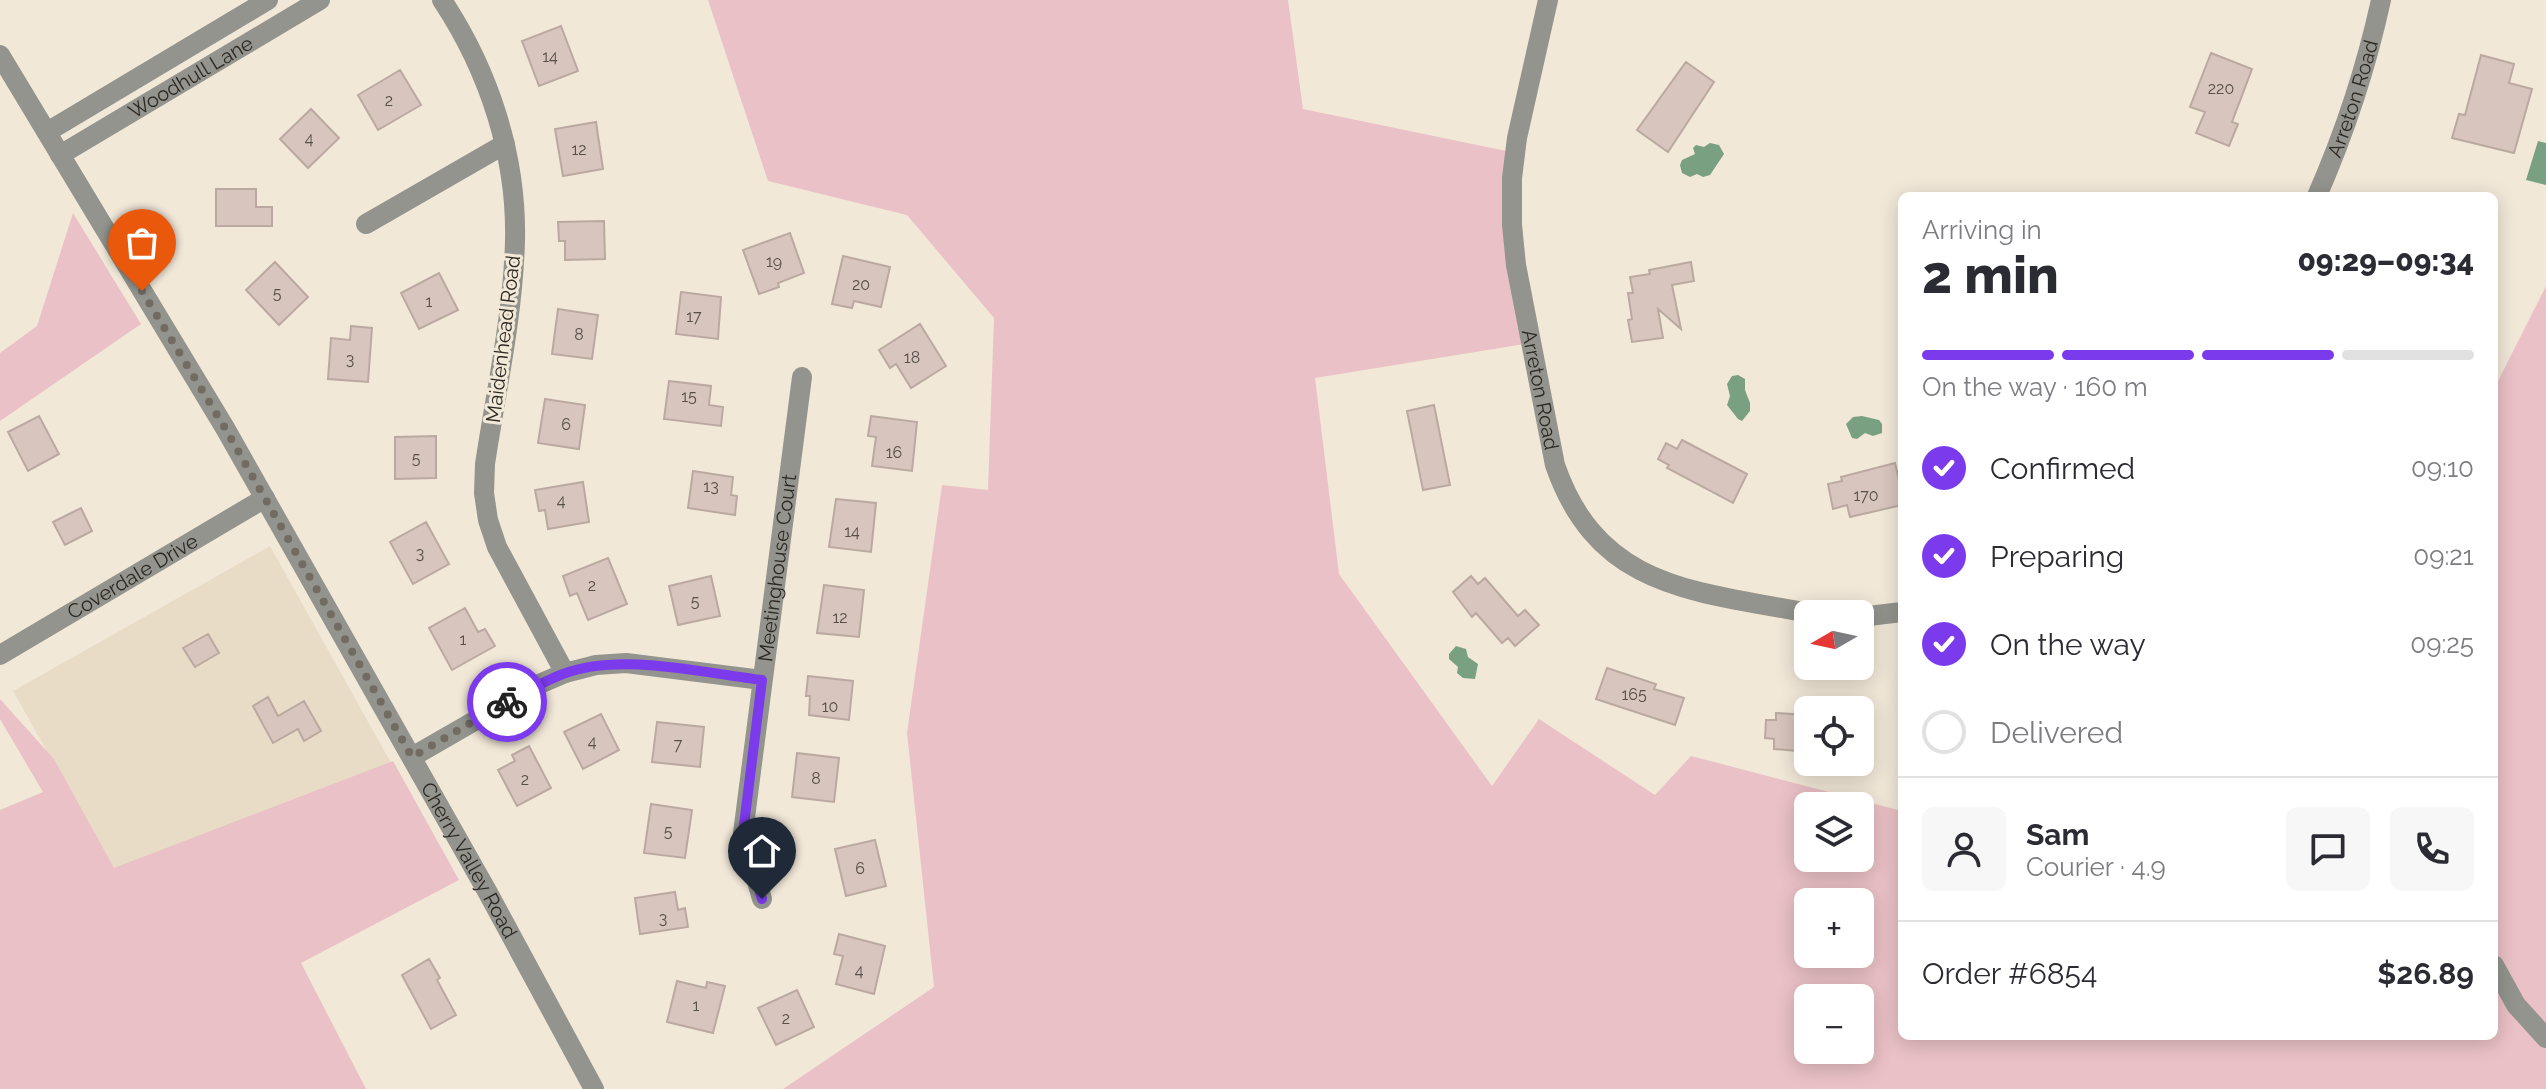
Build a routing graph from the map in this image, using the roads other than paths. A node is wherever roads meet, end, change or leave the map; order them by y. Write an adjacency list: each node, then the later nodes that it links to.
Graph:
1 (268, 0): 7 (street, Woodhull Lane)
2 (320, 0): 9 (street, Woodhull Lane)
3 (442, 0): 8 (street, Maidenhead Road)
4 (1548, 0): 14 (street, Arreton Road)
5 (2381, 0): 10 (street, Arreton Road)
6 (0, 55): 7 (street, Cherry Valley Road)
7 (47, 132): 9 (street, Cherry Valley Road)
8 (505, 144): 11 (street); 18 (street, Maidenhead Road)
9 (60, 155): 13 (street, Cherry Valley Road)
10 (2319, 192)
11 (366, 224)
12 (802, 377): 19 (street, Meetinghouse Court)
13 (265, 498): 17 (street, Coverdale Drive); 20 (street, Cherry Valley Road)
14 (1794, 610)
15 (1898, 612): 16 (street)
16 (1874, 615)
17 (0, 655)
18 (565, 673): 19 (street); 20 (street)
19 (762, 680): 21 (street, Meetinghouse Court)
20 (412, 757): 24 (street, Cherry Valley Road)
21 (762, 899)
22 (2498, 972): 23 (street)
23 (2546, 1038)
24 (594, 1089)

